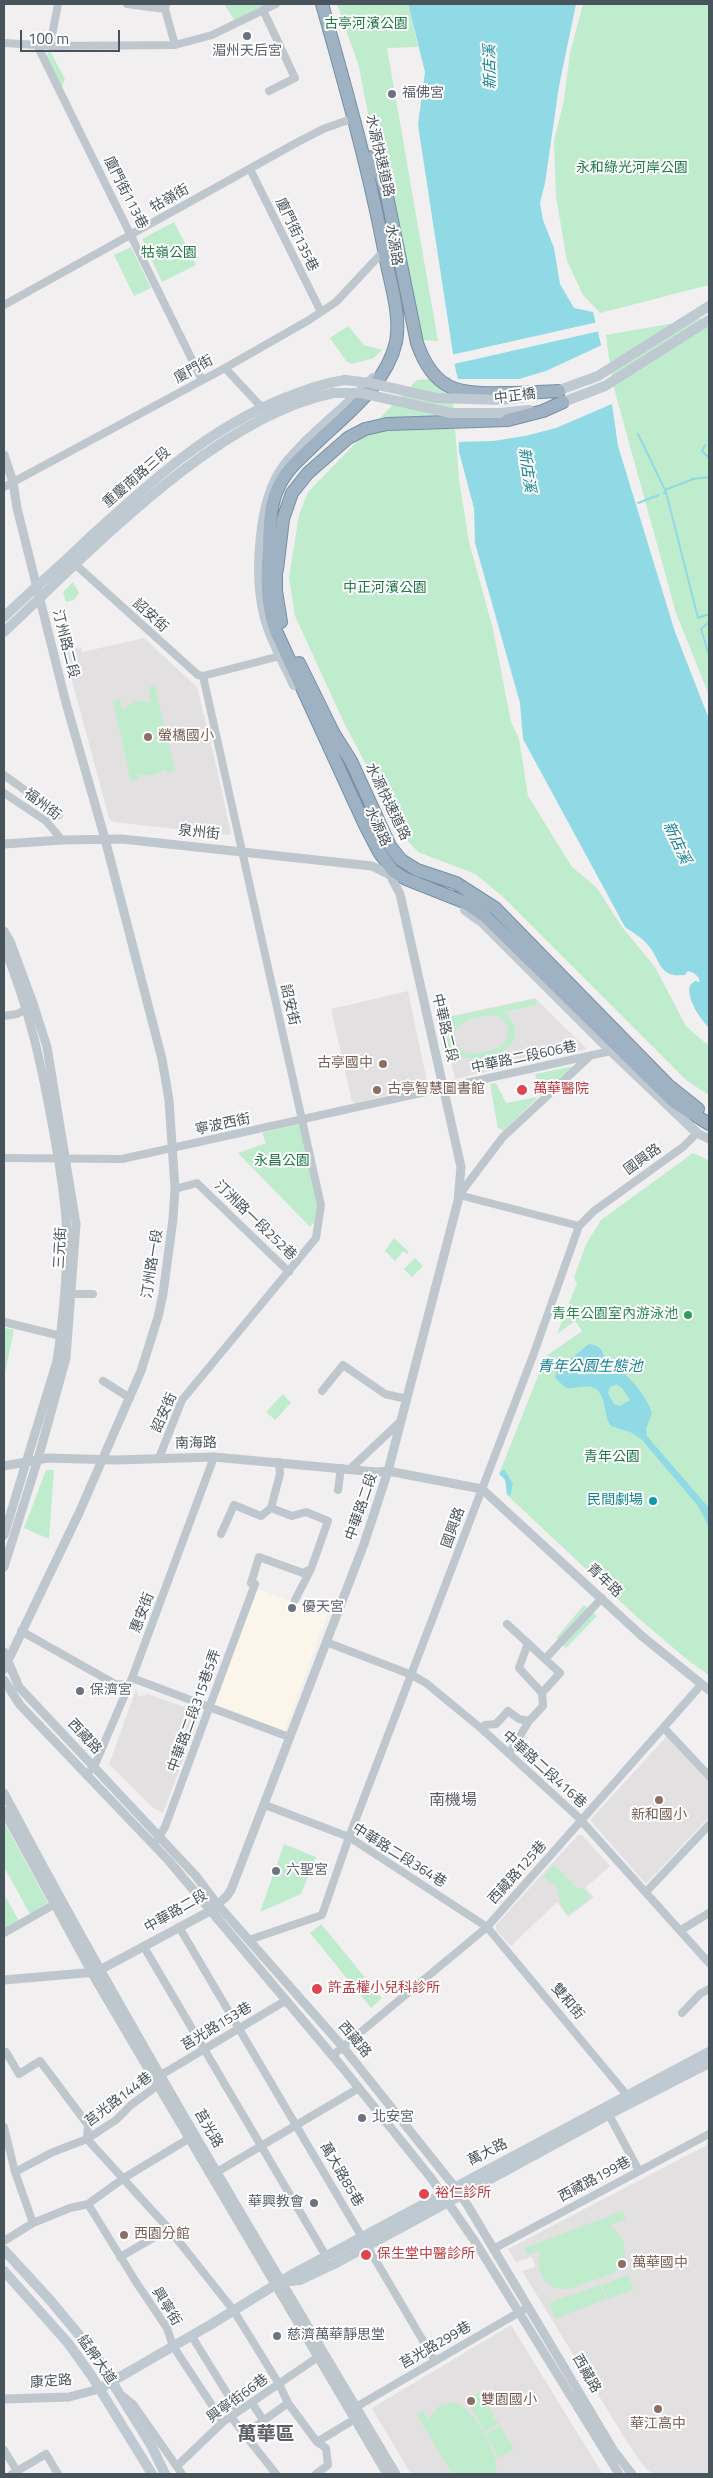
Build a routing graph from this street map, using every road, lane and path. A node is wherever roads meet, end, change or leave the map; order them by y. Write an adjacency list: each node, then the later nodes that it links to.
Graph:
1 (58, 4): 12 (street)
2 (127, 4): 7 (street)
3 (276, 4): 8 (street)
4 (317, 4): 14 (main road, 水源路)
5 (322, 4): 22 (highway, 水源快速道路)
6 (328, 4): 15 (highway, 水源快速道路)
7 (166, 6): 11 (street)
8 (263, 10): 11 (street); 13 (street)
9 (4, 43): 10 (street)
10 (37, 45): 12 (street); 17 (street, 廈門街113巷)
11 (175, 45): 12 (street)
12 (50, 46)
13 (269, 91)
14 (351, 119): 16 (street, 牯嶺街); 18 (main road, 水源路)
15 (372, 157): 22 (highway, 水源快速道路); 27 (highway)
16 (250, 169): 17 (street, 牯嶺街); 21 (street, 廈門街135巷)
17 (133, 235): 19 (street, 牯嶺街); 25 (street, 廈門街113巷)
18 (381, 254): 21 (street, 廈門街); 22 (main road, 水源路)
19 (4, 305)
20 (709, 306): 27 (main road, 中正橋)
21 (321, 312): 24 (street, 廈門街)
22 (398, 317): 30 (highway)
23 (709, 320): 27 (main road, 中正橋)
24 (225, 368): 25 (street, 廈門街); 29 (street)
25 (202, 380): 32 (street, 廈門街)
26 (308, 389): 27 (main road, 中正橋, bridge); 29 (main road, 重慶南路三段)
27 (561, 397): 28 (main road, 中正橋, bridge); 35 (highway)
28 (304, 400): 29 (main road, 重慶南路三段)
29 (266, 411): 34 (main road, 重慶南路三段); 36 (main road, 重慶南路三段)
30 (341, 419): 35 (highway, 水源快速道路); 40 (main road, 水源路); 50 (highway, 水源快速道路)
31 (4, 455): 32 (street, 汀州路二段)
32 (13, 482): 33 (street, 廈門街); 36 (street, 汀州路二段)
33 (4, 487)
34 (76, 565): 37 (main road, 重慶南路三段); 41 (street, 詔安街)
35 (276, 574): 42 (highway, 水源快速道路)
36 (36, 587): 37 (street, 汀州路二段); 38 (main road, 重慶南路三段)
37 (40, 598): 39 (main road, 重慶南路三段); 46 (street, 汀州路二段)
38 (4, 617)
39 (4, 632)
40 (280, 656): 41 (street); 51 (main road, 水源路)
41 (203, 676): 49 (street, 詔安街)
42 (334, 734): 50 (highway); 54 (highway, 水源快速道路)
43 (4, 775): 45 (street, 福州街)
44 (4, 793): 47 (street, 福州街)
45 (59, 815)
46 (105, 839): 47 (street, 泉州街); 49 (street, 泉州街); 65 (street, 汀州路一段)
47 (62, 840): 48 (street, 泉州街)
48 (4, 844)
49 (243, 852): 51 (street, 泉州街); 61 (street, 詔安街)
50 (382, 852): 51 (highway, 水源快速道路)
51 (393, 871): 54 (highway, 水源快速道路); 57 (main road, 水源路); 59 (street, 中華路二段); 62 (highway, 水源快速道路)
52 (4, 931): 67 (street, 三元街)
53 (4, 947): 55 (street, 三元街)
54 (584, 998): 60 (highway, 水源快速道路)
55 (27, 1009): 56 (street); 67 (street, 三元街)
56 (4, 1016)
57 (611, 1051): 58 (street, 中華路二段606巷); 63 (main road, 水源路)
58 (590, 1056): 59 (street, 中華路二段606巷); 69 (street)
59 (443, 1088): 61 (street, 寧波西街); 69 (street, 中華路二段)
60 (709, 1116)
61 (302, 1120): 65 (street, 寧波西街); 71 (street, 詔安街)
62 (709, 1124)
63 (697, 1133): 64 (street, 水源路); 70 (street, 國興路)
64 (709, 1139)
65 (172, 1149): 67 (street, 寧波西街); 68 (street, 汀州路一段)
66 (4, 1158): 67 (street, 寧波西街)
67 (62, 1159): 72 (street, 三元街); 75 (street, 三元街)
68 (175, 1189): 71 (street, 汀洲路一段252巷); 78 (street, 汀州路一段)
69 (459, 1195): 70 (street); 79 (street, 中華路二段)
70 (580, 1226): 90 (street, 國興路)
71 (289, 1272): 82 (street, 詔安街)
72 (72, 1294): 73 (street); 83 (street, 三元街)
73 (92, 1294)
74 (4, 1322): 75 (street)
75 (61, 1336): 85 (street, 三元街)
76 (102, 1381): 78 (street)
77 (322, 1391): 79 (street)
78 (130, 1398): 84 (street, 汀州路一段)
79 (407, 1399): 80 (street, 中華路二段)
80 (401, 1421): 88 (street); 89 (street, 中華路二段)
81 (214, 1456): 82 (street, 南海路); 86 (street, 南海路); 108 (street, 惠安街)
82 (159, 1458): 84 (street, 南海路)
83 (38, 1459): 84 (street, 南海路); 85 (street, 南海路); 95 (street, 三元街)
84 (103, 1459): 100 (street, 汀州路一段)
85 (27, 1460): 87 (street, 南海路); 94 (street, 三元街)
86 (279, 1462): 88 (street, 南海路); 92 (street)
87 (4, 1466)
88 (346, 1468): 89 (street, 南海路); 91 (street)
89 (388, 1471): 90 (street, 南海路); 101 (street, 中華路二段)
90 (482, 1489): 97 (street, 青年路); 106 (street, 國興路)
91 (338, 1490)
92 (271, 1508): 93 (street); 96 (street)
93 (221, 1534)
94 (4, 1536)
95 (4, 1567)
96 (311, 1570): 98 (street); 111 (street, 中華路二段315巷5弄)
97 (602, 1598): 104 (street); 109 (street, 青年路)
98 (295, 1600)
99 (507, 1624): 102 (street)
100 (21, 1631): 105 (street, 汀州路一段); 108 (street)
101 (326, 1642): 106 (street, 中華路二段416巷); 116 (street, 中華路二段)
102 (528, 1643): 104 (street); 110 (street)
103 (4, 1652): 105 (street)
104 (545, 1659): 110 (street)
105 (6, 1665): 119 (street, 西藏路)
106 (412, 1675): 115 (street, 中華路二段416巷); 128 (street, 國興路)
107 (4, 1680): 120 (street, 西藏路)
108 (130, 1682): 111 (street); 119 (street, 惠安街)
109 (705, 1687): 114 (street, 西藏路125巷)
110 (542, 1693): 112 (street)
111 (209, 1708): 116 (street); 127 (street, 中華路二段315巷5弄)
112 (528, 1721): 113 (street); 118 (street)
113 (496, 1724): 115 (street); 117 (street)
114 (664, 1728): 121 (street); 125 (street, 西藏路125巷)
115 (483, 1730): 117 (street, 中華路二段416巷)
116 (289, 1737): 123 (street, 中華路二段)
117 (494, 1741): 118 (street, 中華路二段416巷)
118 (509, 1754): 125 (street, 中華路二段416巷)
119 (94, 1767): 120 (street, 惠安街); 127 (street, 西藏路)
120 (86, 1774): 129 (street, 西藏路)
121 (709, 1776)
122 (4, 1793): 142 (street, 莒光路)
123 (265, 1805): 128 (street, 中華路二段364巷); 132 (street, 中華路二段)
124 (4, 1811): 131 (street, 莒光路)
125 (582, 1821): 130 (street, 中華路二段416巷); 136 (street, 西藏路125巷)
126 (709, 1825): 130 (street)
127 (159, 1835): 129 (street, 中華路二段315巷5弄); 132 (street, 西藏路)
128 (349, 1837): 136 (street, 中華路二段364巷); 139 (street, 國興路)
129 (155, 1844): 133 (street, 西藏路)
130 (646, 1892): 137 (street, 中華路二段416巷)
131 (55, 1904): 138 (street); 142 (street, 莒光路)
132 (217, 1904): 133 (street, 中華路二段); 139 (street, 西藏路)
133 (210, 1911): 135 (street, 中華路二段); 145 (street, 西藏路)
134 (709, 1913): 137 (street)
135 (179, 1927): 140 (street, 中華路二段); 147 (street, 萬大路85巷)
136 (487, 1927): 148 (street, 西藏路125巷); 156 (street, 雙和街)
137 (681, 1930): 141 (street, 中華路二段416巷)
138 (4, 1933)
139 (249, 1940): 148 (street, 西藏路)
140 (144, 1947): 142 (street, 中華路二段); 149 (street)
141 (709, 1963)
142 (96, 1972): 143 (street, 中華路二段); 154 (street, 莒光路)
143 (4, 1980)
144 (709, 1988): 146 (street)
145 (285, 2001): 147 (street, 莒光路153巷); 152 (street, 西藏路)
146 (682, 2013)
147 (239, 2029): 149 (street, 莒光路153巷); 158 (street, 萬大路85巷)
148 (343, 2047): 152 (street, 西藏路125巷); 168 (street, 西藏路)
149 (205, 2049): 154 (street, 莒光路153巷); 163 (street)
150 (709, 2052): 156 (main road, 萬大路)
151 (4, 2053): 162 (street)
152 (332, 2056): 155 (street, 西藏路)
153 (709, 2063): 157 (main road, 萬大路)
154 (161, 2081): 161 (street, 莒光路); 162 (street, 莒光路144巷)
155 (360, 2088): 158 (street); 169 (street, 西藏路)
156 (626, 2094): 168 (main road, 萬大路)
157 (609, 2115): 164 (street); 170 (main road, 萬大路)
158 (298, 2126): 163 (street); 175 (street, 萬大路85巷)
159 (4, 2127): 165 (street)
160 (709, 2134): 164 (street, 西藏路199巷)
161 (192, 2136): 166 (street, 莒光路); 167 (street); 183 (street, 莒光路)
162 (87, 2139): 165 (street, 莒光路144巷); 167 (street)
163 (262, 2147): 166 (street); 180 (street)
164 (639, 2171): 178 (street, 西藏路199巷)
165 (16, 2172): 173 (street)
166 (217, 2172): 183 (street, 莒光路)
167 (124, 2178): 172 (street); 174 (street)
168 (454, 2186): 169 (main road, 萬大路); 170 (street, 西藏路)
169 (441, 2193): 171 (street, 西藏路); 175 (main road, 萬大路)
170 (461, 2196): 171 (main road, 萬大路); 178 (street, 西藏路)
171 (448, 2203): 177 (main road, 萬大路); 186 (street, 西藏路)
172 (88, 2204): 173 (street); 181 (street, 興寧街)
173 (33, 2223): 176 (street)
174 (169, 2229): 181 (street); 185 (street)
175 (362, 2236): 177 (street, 萬大路85巷); 180 (main road, 萬大路)
176 (4, 2241)
177 (368, 2246): 183 (main road, 萬大路); 190 (street, 萬大路85巷)
178 (493, 2249): 184 (street, 西藏路)
179 (4, 2250): 192 (main road, 艋舺大道)
180 (326, 2256): 183 (main road, 萬大路)
181 (120, 2257): 188 (street, 興寧街)
182 (4, 2271): 193 (main road, 艋舺大道)
183 (278, 2284): 185 (main road, 萬大路); 189 (street, 莒光路); 197 (street, 莒光路)
184 (529, 2306): 186 (street, 莒光路299巷); 217 (street, 西藏路)
185 (234, 2311): 187 (main road, 萬大路); 191 (street)
186 (519, 2312): 190 (street, 莒光路299巷); 208 (street, 西藏路)
187 (191, 2335): 188 (main road, 萬大路); 198 (street)
188 (173, 2346): 192 (main road, 萬大路); 202 (street, 興寧街)
189 (318, 2357): 191 (street, 興寧街66巷); 200 (street, 莒光路)
190 (435, 2361): 197 (street, 莒光路299巷)
191 (279, 2384): 195 (street, 興寧街66巷); 196 (street)
192 (114, 2387): 193 (main road, 萬大路); 206 (street, 艋舺大道); 211 (main road, 艋舺大道)
193 (100, 2389): 194 (street, 康定路); 210 (main road, 艋舺大道)
194 (4, 2399)
195 (252, 2403): 198 (street, 興寧街66巷); 201 (street)
196 (288, 2403): 201 (street); 204 (street)
197 (356, 2407): 216 (street, 莒光路)
198 (238, 2411): 199 (street, 興寧街66巷)
199 (231, 2417): 202 (street, 興寧街66巷); 203 (street)
200 (356, 2419): 204 (street); 215 (street, 莒光路)
201 (264, 2420): 203 (street)
202 (223, 2422): 206 (street, 興寧街66巷)
203 (245, 2434): 213 (street)
204 (317, 2442): 214 (street)
205 (4, 2450): 207 (street)
206 (177, 2466): 212 (street, 艋舺大道)
207 (14, 2473): 209 (street)
208 (616, 2473)
209 (58, 2474)
210 (152, 2474)
211 (165, 2474)
212 (182, 2474)
213 (276, 2474)
214 (316, 2474)
215 (387, 2474)
216 (396, 2474)
217 (632, 2474)

